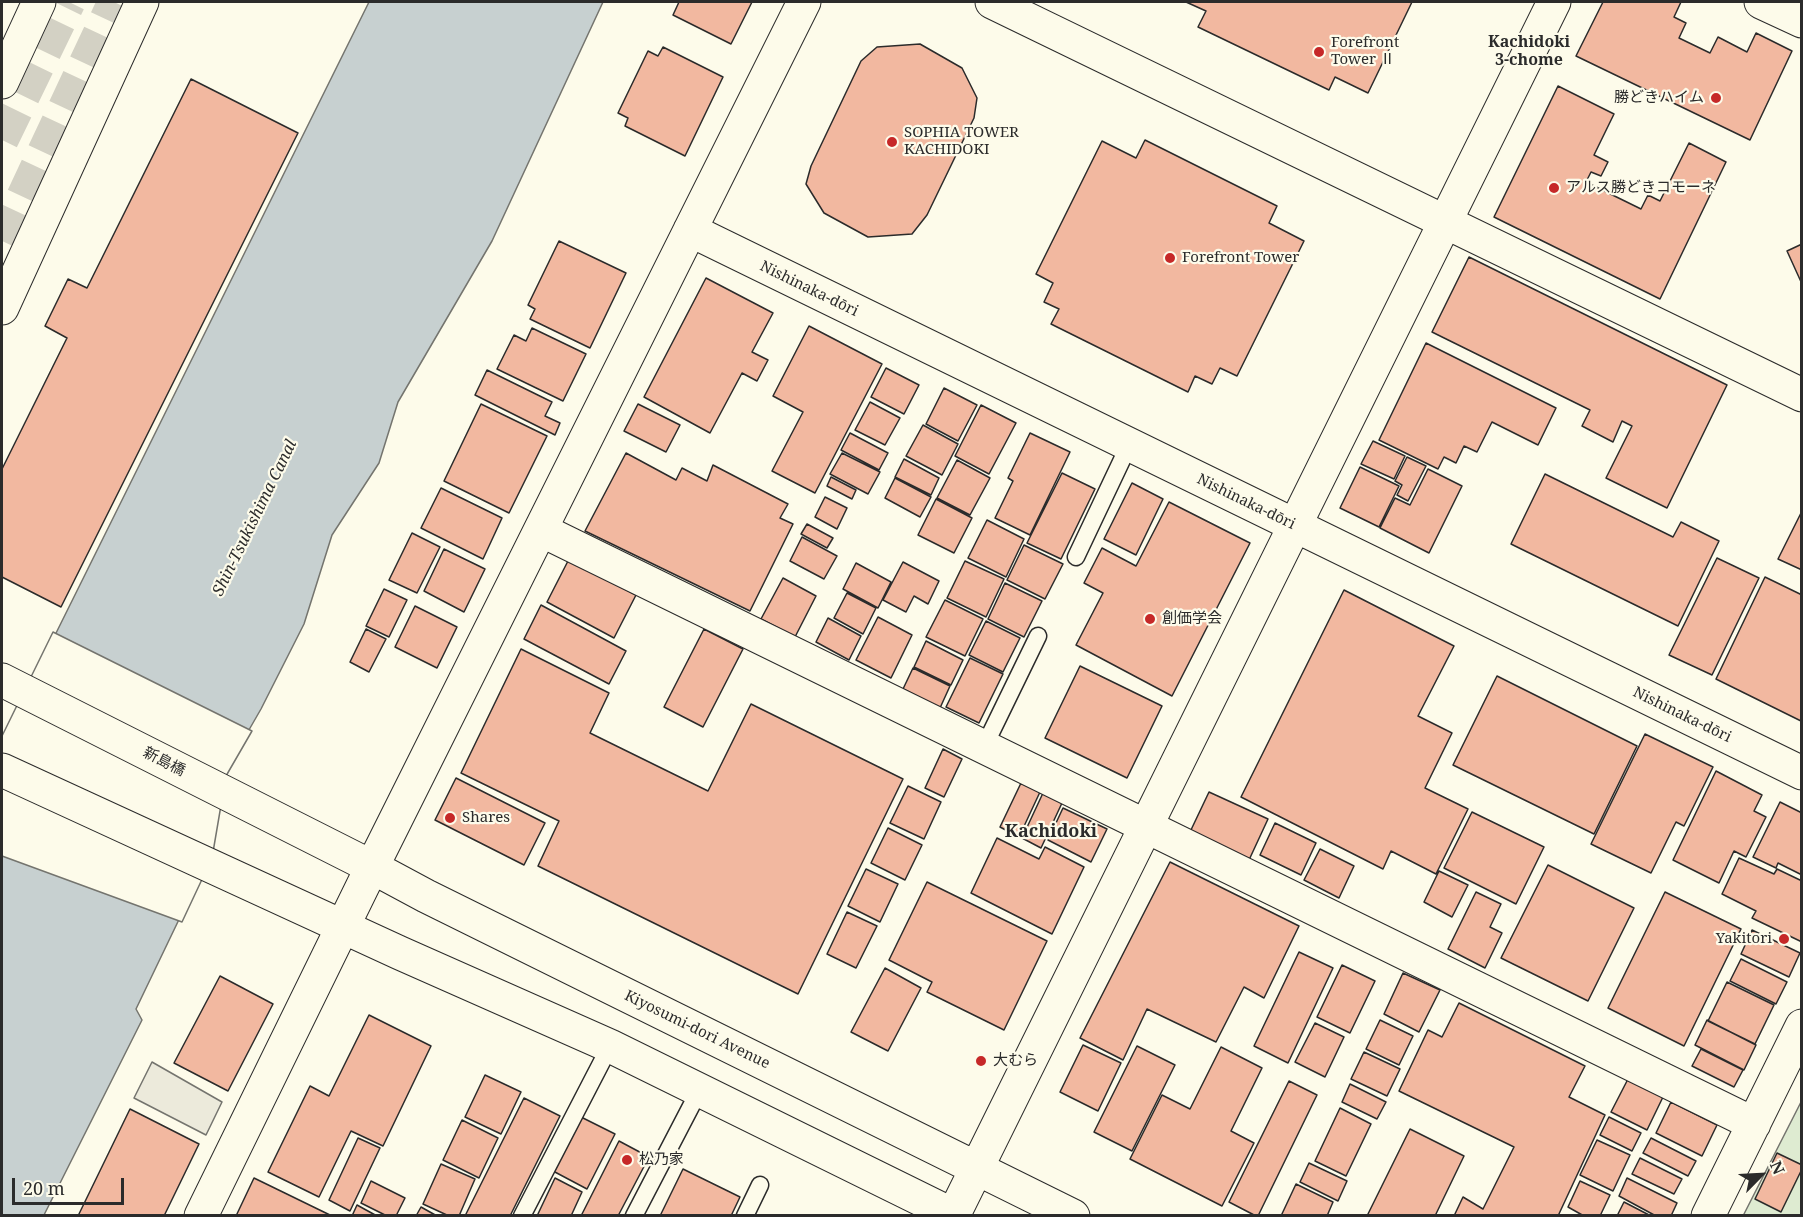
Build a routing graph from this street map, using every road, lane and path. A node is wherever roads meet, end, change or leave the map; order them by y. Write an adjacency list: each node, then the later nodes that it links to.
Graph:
1 (22, 2): 9 (street)
2 (39, 2): 10 (street)
3 (142, 2): 13 (street)
4 (804, 2): 12 (street)
5 (992, 2): 11 (street)
6 (1554, 2): 11 (street)
7 (1761, 2): 8 (street)
8 (1802, 21)
9 (2, 45)
10 (2, 82)
11 (1445, 222): 14 (street); 16 (street)
12 (690, 230): 15 (street, Nishinaka-dōri); 17 (street)
13 (2, 309)
14 (1802, 395)
15 (1129, 445): 16 (street, Nishinaka-dōri); 18 (lane)
16 (1295, 526): 23 (street, Nishinaka-dōri); 24 (street)
17 (541, 530): 21 (street); 26 (street)
18 (1076, 557)
19 (1038, 636): 21 (lane)
20 (4, 682): 25 (street, 新島橋)
21 (984, 747): 24 (street)
22 (2, 770): 27 (street)
23 (1802, 773)
24 (1146, 826): 31 (street); 32 (street)
25 (322, 842): 26 (street, Kiyosumi-dori Avenue)
26 (372, 867): 27 (street); 32 (street, Kiyosumi-dori Avenue)
27 (344, 926): 29 (street); 34 (street)
28 (1802, 1026): 31 (street)
29 (610, 1046): 30 (street); 35 (lane)
30 (700, 1089): 36 (lane); 38 (street)
31 (1754, 1124): 40 (street)
32 (976, 1168): 38 (street); 39 (street, Kiyosumi-dori Avenue)
33 (760, 1185): 37 (lane)
34 (201, 1215)
35 (522, 1215)
36 (634, 1215)
37 (745, 1215)
38 (954, 1215)
39 (1073, 1215)
40 (1707, 1215)

